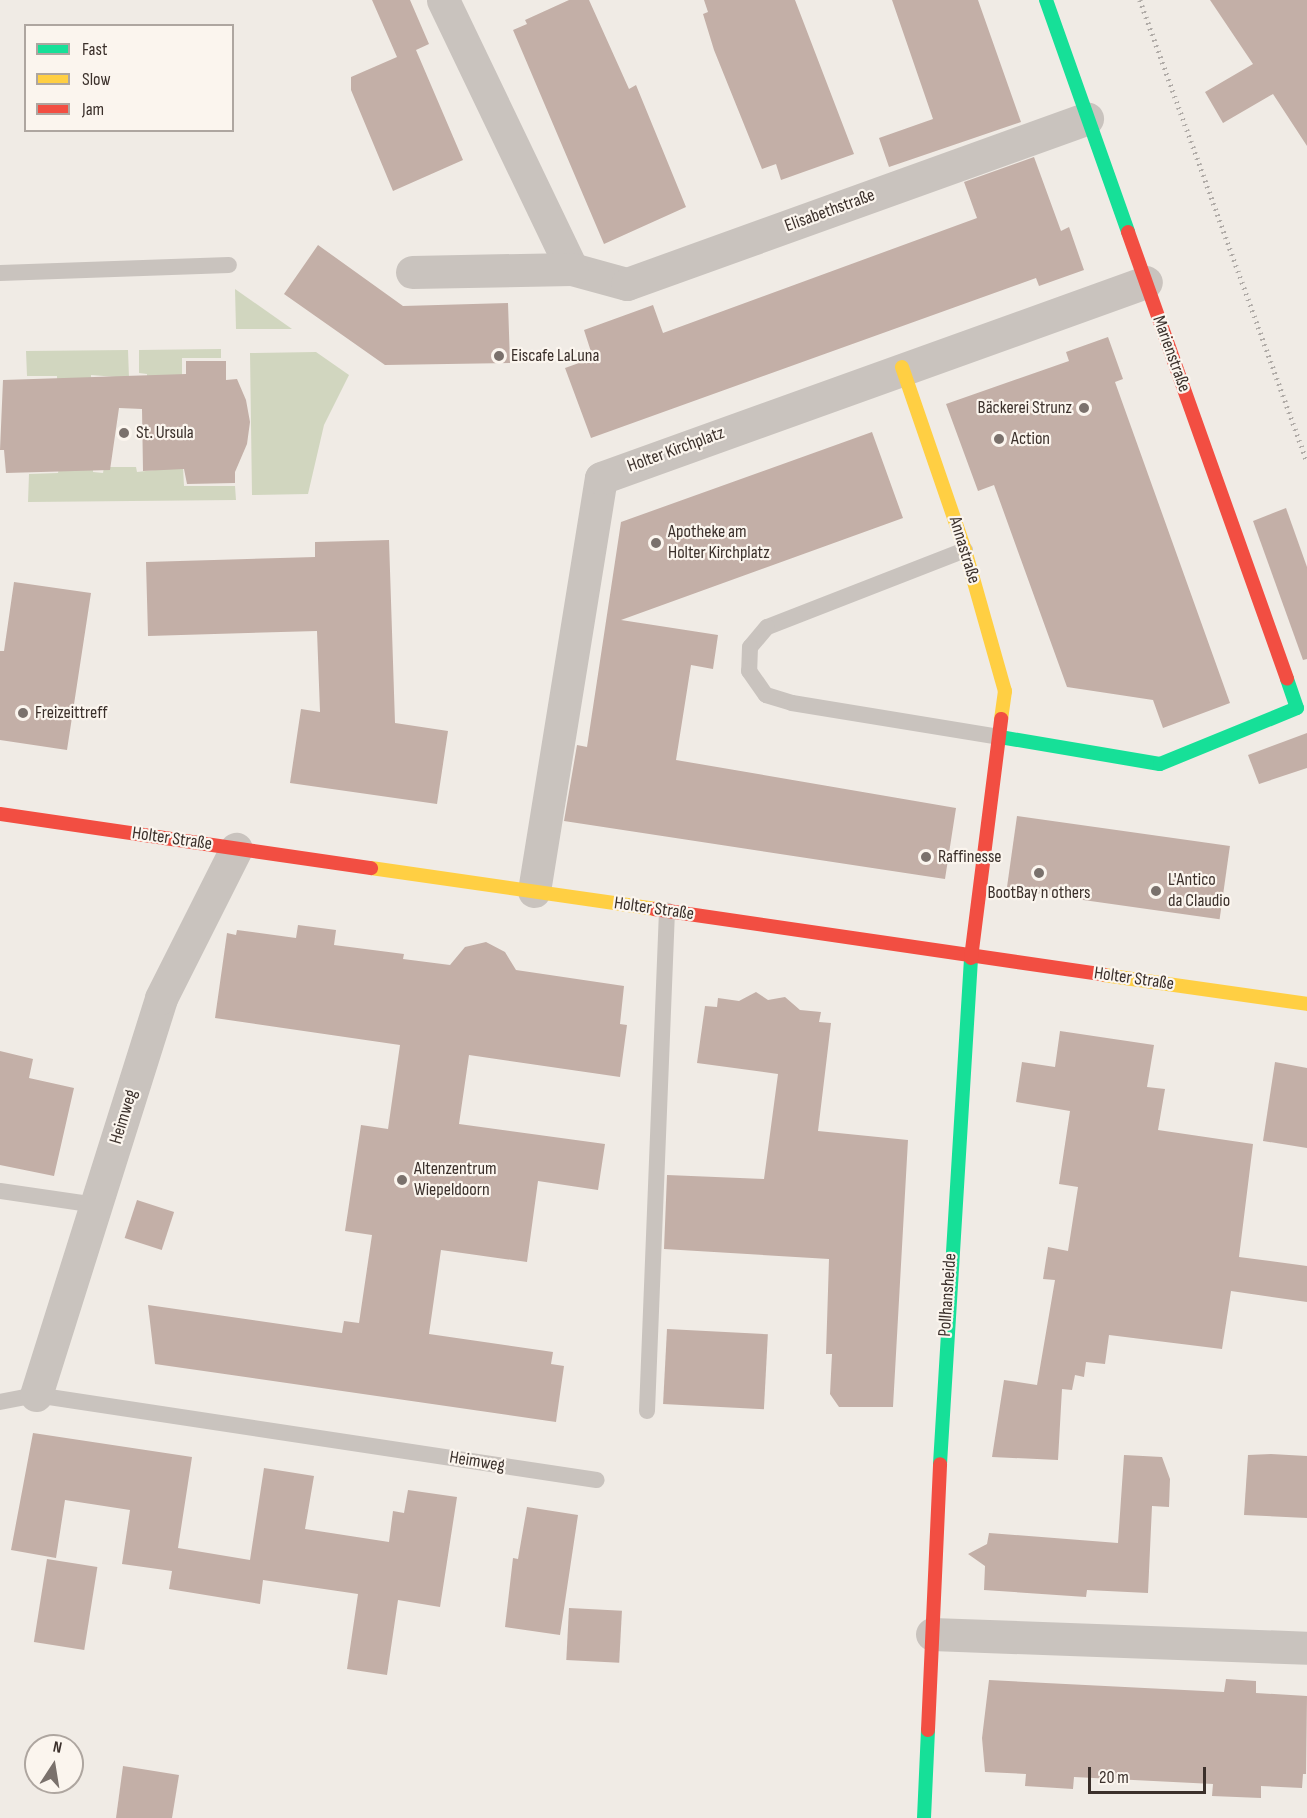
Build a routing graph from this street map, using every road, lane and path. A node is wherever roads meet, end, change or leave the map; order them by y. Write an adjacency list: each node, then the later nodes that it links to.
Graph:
1 (443, 0): 5 (street)
2 (1046, 0): 3 (street, Marienstraße)
3 (1087, 118): 5 (street, Elisabethstraße); 8 (street, Marienstraße)
4 (229, 265): 7 (lane)
5 (572, 269): 6 (street, Elisabethstraße)
6 (412, 272)
7 (0, 273)
8 (1146, 282): 9 (street, Holter Kirchplatz); 11 (street, Marienstraße)
9 (902, 367): 10 (street, Annastraße); 14 (street, Holter Kirchplatz)
10 (965, 550): 11 (street, Annastraße); 11 (lane)
11 (1000, 737): 16 (street, Annastraße)
12 (0, 814): 13 (street, Holter Straße)
13 (236, 849): 14 (street, Holter Straße); 19 (street, Heimweg)
14 (534, 891): 15 (street, Holter Straße)
15 (667, 910): 16 (street, Holter Straße); 22 (lane)
16 (971, 956): 17 (street, Holter Straße); 24 (street, Pollhansheide)
17 (1307, 1004)
18 (0, 1191): 19 (lane)
19 (96, 1205): 20 (street, Heimweg)
20 (36, 1395): 21 (lane, Heimweg); 23 (lane, Heimweg)
21 (0, 1402)
22 (647, 1411)
23 (597, 1480)
24 (932, 1634): 25 (street); 26 (street, Pollhansheide)
25 (1307, 1648)
26 (924, 1818)

